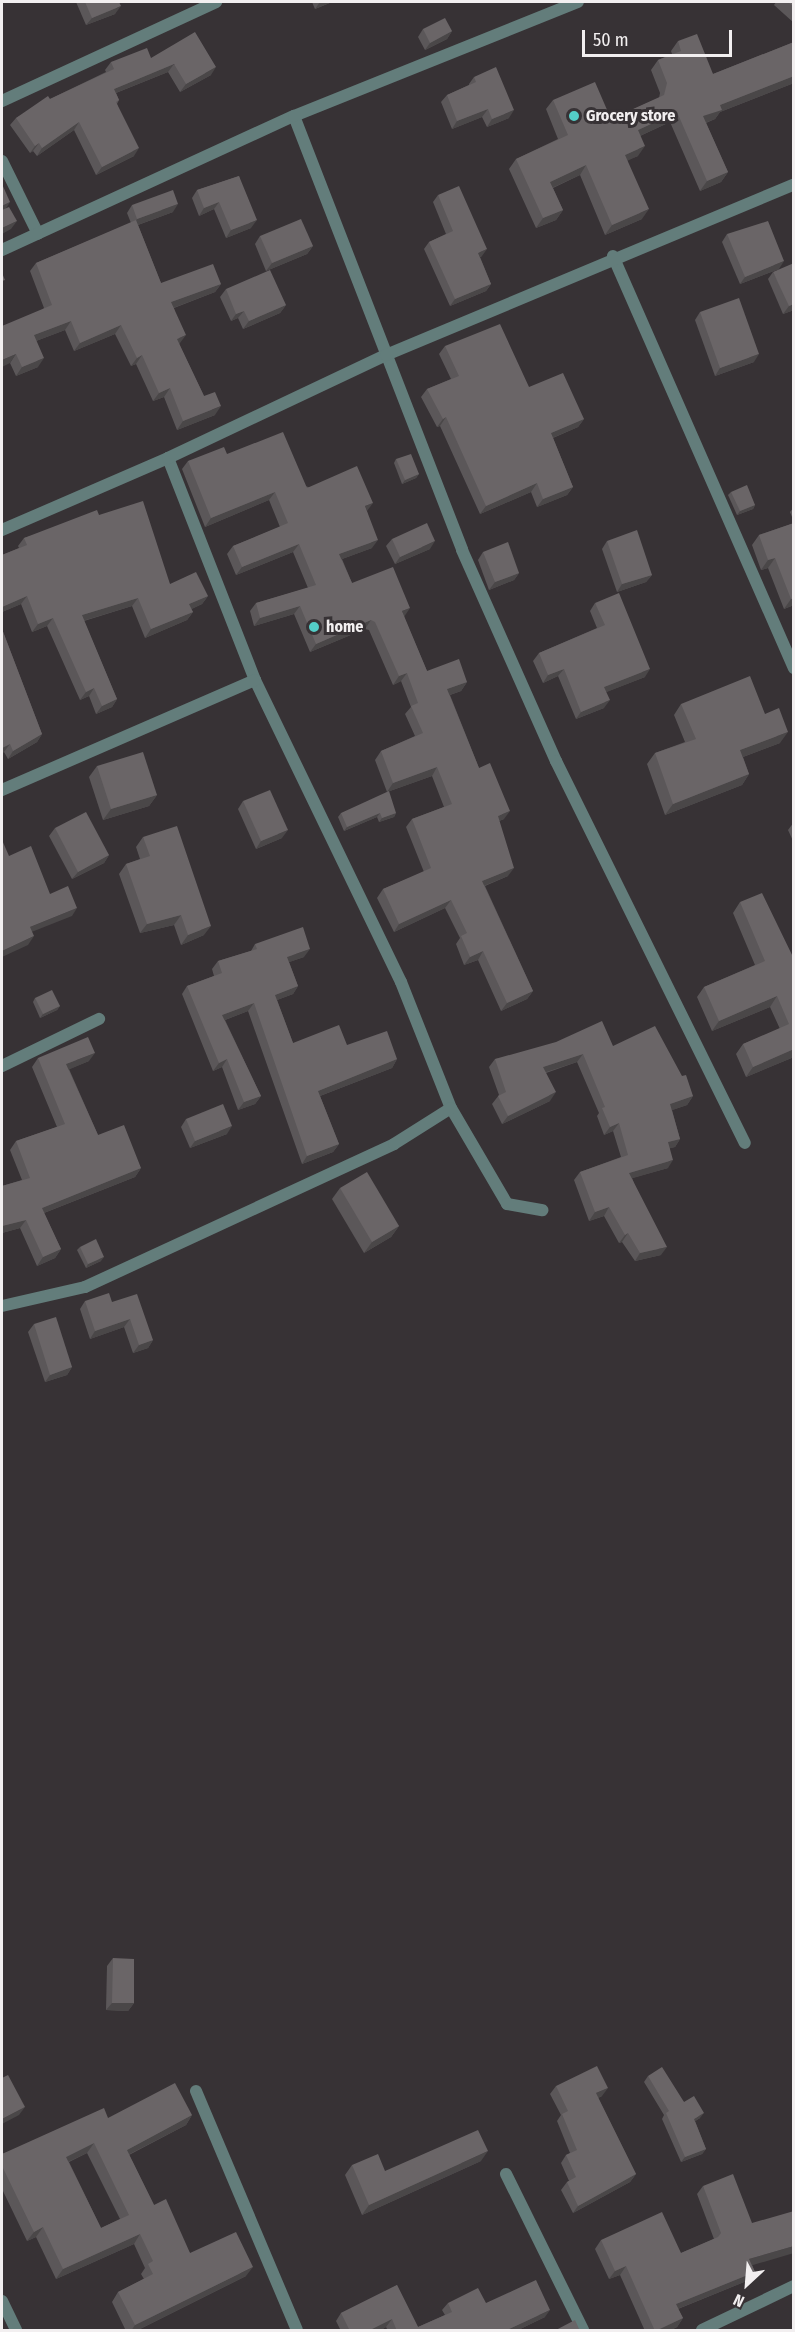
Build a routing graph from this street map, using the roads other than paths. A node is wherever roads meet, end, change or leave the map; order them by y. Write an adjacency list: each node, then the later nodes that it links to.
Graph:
1 (216, 2): 3 (street)
2 (578, 2): 4 (street)
3 (2, 101)
4 (294, 116): 7 (street); 10 (street)
5 (2, 161): 7 (street)
6 (794, 183): 9 (street)
7 (38, 234): 8 (street)
8 (2, 250)
9 (613, 256): 10 (street); 13 (street)
10 (386, 355): 11 (street); 19 (street)
11 (168, 458): 12 (street); 14 (street)
12 (2, 530)
13 (794, 668)
14 (255, 680): 15 (street); 18 (street)
15 (2, 790)
16 (99, 1019): 17 (street)
17 (2, 1065)
18 (451, 1108): 20 (street); 21 (street)
19 (745, 1143)
20 (542, 1210)
21 (2, 1306)
22 (195, 2091): 27 (street)
23 (506, 2174): 28 (street)
24 (794, 2286): 29 (street)
25 (2, 2301): 26 (street)
26 (16, 2331)
27 (297, 2331)
28 (583, 2331)
29 (702, 2331)

